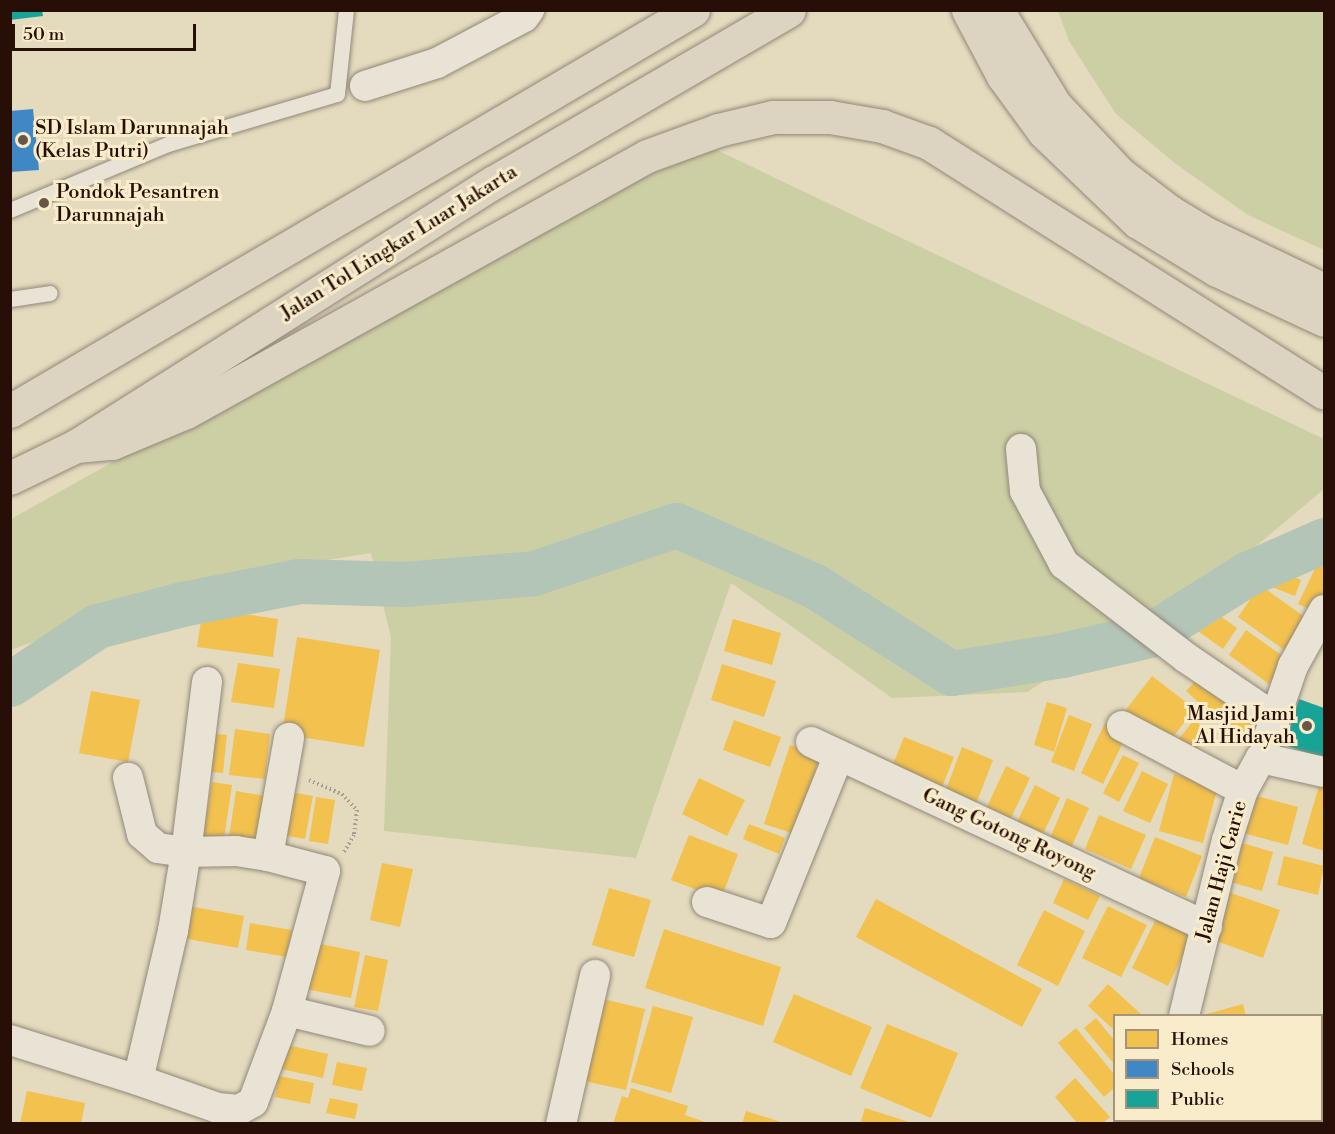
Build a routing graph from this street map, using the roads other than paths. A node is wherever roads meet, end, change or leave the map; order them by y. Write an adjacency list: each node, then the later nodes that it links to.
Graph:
1 (346, 10): 8 (lane)
2 (529, 10): 7 (street)
3 (693, 10): 14 (highway)
4 (789, 10): 15 (highway, Jalan Tol Lingkar Luar Jakarta)
5 (968, 10): 12 (highway)
6 (997, 11): 9 (highway)
7 (365, 86)
8 (10, 210)
9 (1324, 290)
10 (50, 292): 11 (lane)
11 (10, 299)
12 (1324, 320)
13 (1324, 393): 15 (highway)
14 (10, 411)
15 (76, 446): 17 (highway, Jalan Tol Lingkar Luar Jakarta)
16 (1021, 449): 20 (street)
17 (10, 478)
18 (1324, 610): 20 (street, Jalan Haji Garie)
19 (207, 682): 29 (street)
20 (1275, 718): 25 (street, Jalan Haji Garie)
21 (1122, 726): 28 (street)
22 (289, 738): 30 (street)
23 (811, 742): 24 (street, Gang Gotong Royong)
24 (839, 755): 31 (street); 32 (street, Gang Gotong Royong)
25 (1261, 758): 26 (street); 28 (street, Jalan Haji Garie)
26 (1324, 772)
27 (128, 778): 29 (street)
28 (1243, 790): 32 (street, Jalan Haji Garie)
29 (186, 852): 30 (street); 38 (street)
30 (268, 856): 34 (street)
31 (707, 902)
32 (1207, 927): 35 (street, Jalan Haji Garie)
33 (595, 975): 39 (street)
34 (287, 1011): 36 (street); 38 (street)
35 (1185, 1014)
36 (370, 1031)
37 (10, 1040): 38 (street)
38 (138, 1080)
39 (561, 1124)

